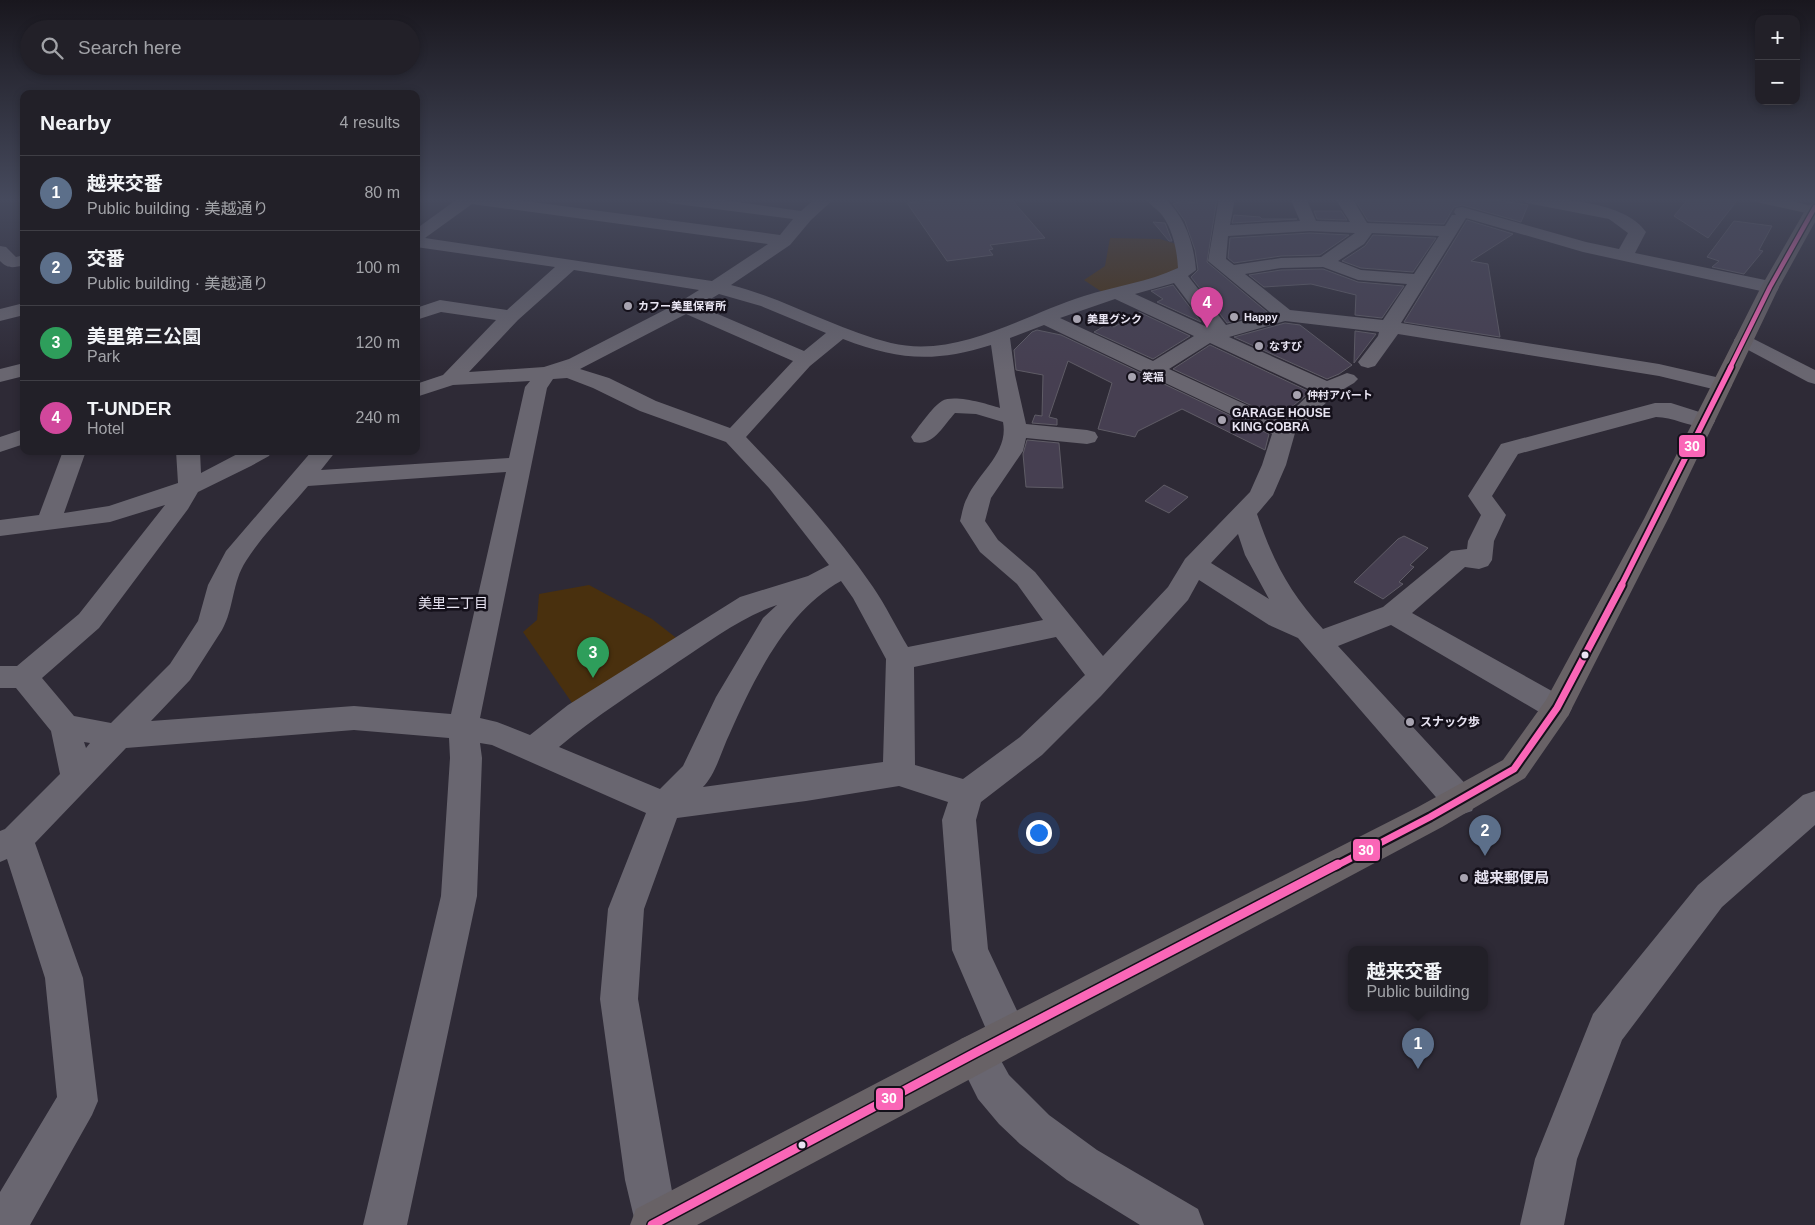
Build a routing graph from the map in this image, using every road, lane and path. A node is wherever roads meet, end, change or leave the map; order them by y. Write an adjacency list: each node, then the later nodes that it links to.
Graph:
1 (5, 255): 11 (street)
2 (504, 255): 13 (street)
3 (763, 255): 17 (street)
4 (1181, 255): 15 (street)
5 (1223, 255): 14 (street)
6 (1335, 255): 12 (street)
7 (1436, 255): 16 (street)
8 (1621, 255): 10 (street)
9 (1788, 255): 18 (highway)
10 (1624, 256): 18 (street)
11 (20, 261)
12 (1325, 262): 14 (street); 16 (street)
13 (569, 265): 17 (street); 25 (street)
14 (1224, 266): 15 (street); 24 (street)
15 (1182, 268): 19 (street); 29 (street)
16 (1420, 280): 27 (street)
17 (716, 287): 20 (street); 28 (street)
18 (1770, 287): 31 (highway)
19 (1117, 293): 26 (street); 29 (street)
20 (685, 307): 32 (street); 36 (street)
21 (20, 310): 23 (street)
22 (420, 313): 25 (street)
23 (0, 315)
24 (1285, 315): 27 (street); 29 (street)
25 (511, 316): 39 (street)
26 (1045, 318): 30 (street); 35 (street)
27 (1389, 327): 33 (street); 41 (street)
28 (839, 332): 30 (street); 32 (street)
29 (1214, 334): 35 (street); 42 (street)
30 (1000, 337): 45 (street)
31 (1744, 340): 38 (street); 41 (highway)
32 (806, 359): 48 (street)
33 (1368, 362)
34 (20, 370): 37 (street)
35 (1154, 370): 46 (street)
36 (547, 373): 39 (street); 48 (street); 56 (street)
37 (0, 376)
38 (1815, 378)
39 (450, 379): 43 (street)
40 (1347, 379): 42 (street)
41 (1721, 384): 44 (highway)
42 (1327, 389): 46 (street)
43 (420, 390)
44 (1704, 420): 64 (street); 70 (highway)
45 (1014, 424): 49 (street); 50 (street); 65 (street)
46 (1284, 431): 59 (street)
47 (20, 437): 51 (street)
48 (734, 437): 63 (street)
49 (922, 437)
50 (1087, 437)
51 (0, 444)
52 (74, 455): 60 (street)
53 (188, 455): 58 (street)
54 (253, 455): 58 (street)
55 (321, 455): 57 (street)
56 (518, 464): 57 (street); 72 (street)
57 (300, 479): 73 (street)
58 (190, 485): 60 (street); 69 (street)
59 (1244, 512): 62 (street); 66 (street)
60 (49, 521): 61 (street)
61 (0, 528)
62 (1194, 566): 66 (street); 68 (street)
63 (831, 575): 67 (street); 74 (street); 80 (street)
64 (1393, 614): 66 (street); 70 (street)
65 (1062, 626): 67 (street); 68 (street)
66 (1313, 637): 78 (street)
67 (900, 659): 75 (street)
68 (1102, 675): 77 (street)
69 (12, 677): 71 (street)
70 (1557, 708): 78 (highway)
71 (65, 727): 73 (street); 76 (street)
72 (463, 727): 73 (street); 74 (street); 85 (street)
73 (119, 736): 76 (street)
74 (534, 750): 80 (street)
75 (899, 773): 77 (street); 80 (street)
76 (78, 778): 81 (street)
77 (967, 794): 82 (street)
78 (1460, 801): 82 (highway)
79 (1815, 804): 87 (street)
80 (665, 806): 83 (street)
81 (8, 843): 84 (street)
82 (992, 1044): 83 (highway); 86 (street)
83 (654, 1224)
84 (5, 1225)
85 (385, 1225)
86 (1182, 1225)
87 (1542, 1225)

